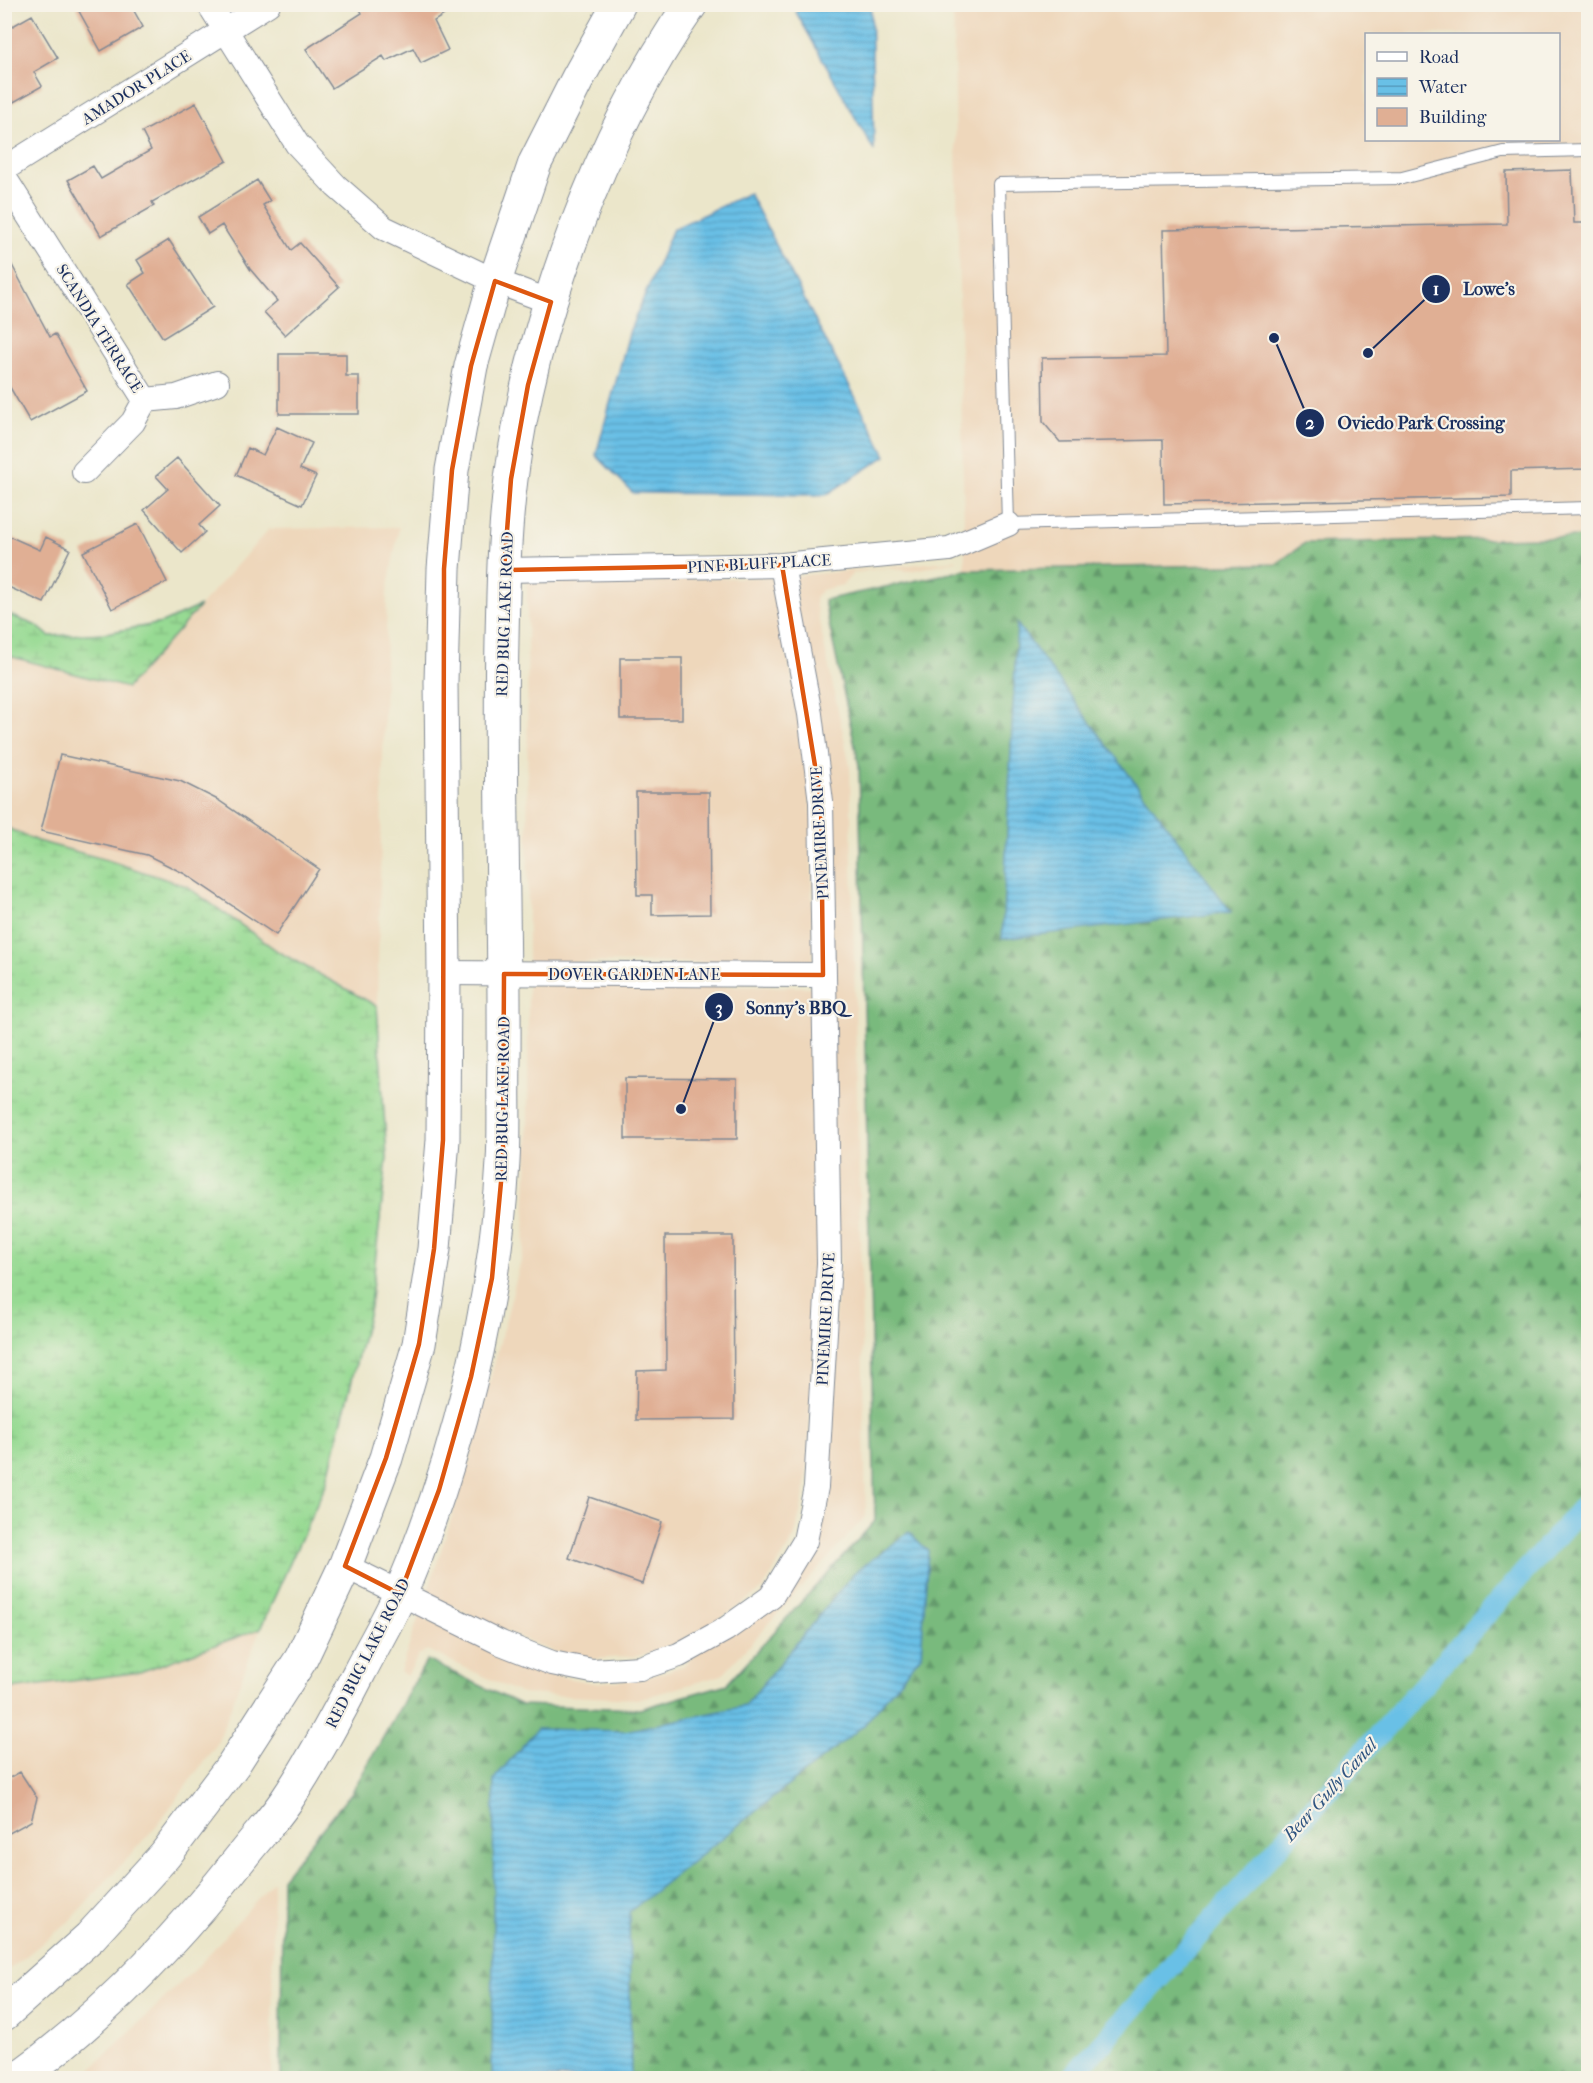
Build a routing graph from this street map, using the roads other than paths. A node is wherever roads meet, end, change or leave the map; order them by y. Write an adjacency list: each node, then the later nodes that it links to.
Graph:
1 (209, 4): 5 (street)
2 (268, 4): 5 (street, AMADOR PLACE)
3 (619, 4): 9 (main road)
4 (691, 4): 10 (main road, RED BUG LAKE ROAD)
5 (225, 31): 7 (street, AMADOR PLACE); 9 (street)
6 (1588, 150): 15 (lane)
7 (4, 170)
8 (4, 177): 12 (street, SCANDIA TERRACE)
9 (495, 281): 10 (street); 18 (main road)
10 (551, 302): 17 (main road, RED BUG LAKE ROAD)
11 (217, 383): 12 (street)
12 (144, 400): 13 (street, SCANDIA TERRACE)
13 (84, 472)
14 (1588, 508): 15 (lane)
15 (1008, 524): 16 (street, PINE BLUFF PLACE)
16 (782, 565): 17 (street, PINE BLUFF PLACE); 20 (street, PINEMIRE DRIVE)
17 (504, 570): 19 (main road, RED BUG LAKE ROAD)
18 (444, 973): 19 (street, DOVER GARDEN LANE); 21 (main road)
19 (504, 974): 20 (street, DOVER GARDEN LANE); 22 (main road, RED BUG LAKE ROAD)
20 (824, 975): 22 (street, PINEMIRE DRIVE)
21 (345, 1566): 22 (street, PINEMIRE DRIVE); 23 (main road)
22 (400, 1594): 24 (main road, RED BUG LAKE ROAD)
23 (4, 2014)
24 (18, 2079)

